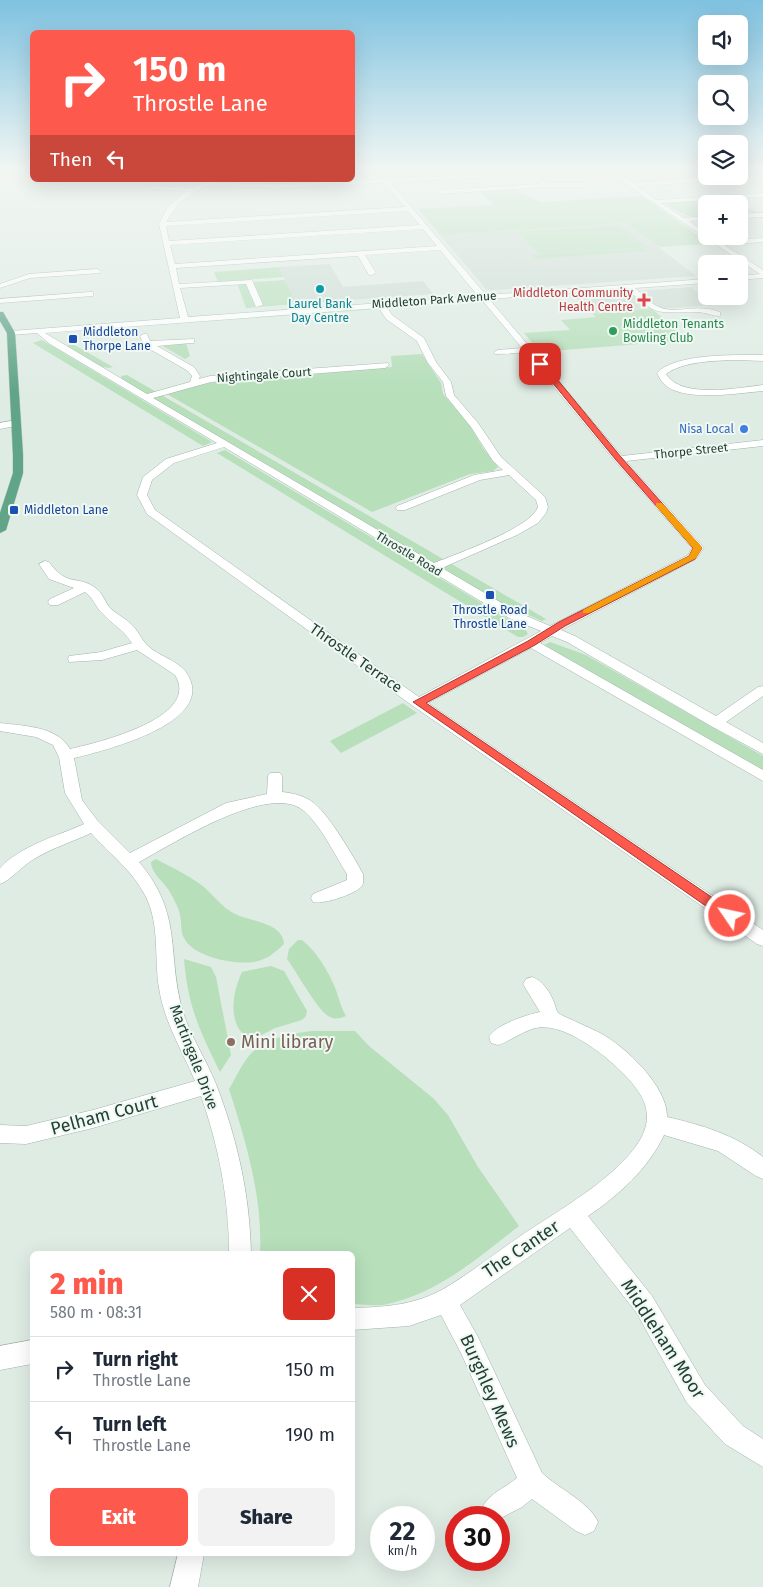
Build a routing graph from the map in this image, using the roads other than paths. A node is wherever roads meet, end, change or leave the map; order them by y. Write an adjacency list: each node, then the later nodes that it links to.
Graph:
1 (167, 244): 6 (street)
2 (440, 244): 4 (street)
3 (720, 245): 9 (street)
4 (443, 248): 5 (street); 16 (street)
5 (360, 253): 6 (street); 8 (street)
6 (172, 266): 13 (street)
7 (97, 271): 12 (street)
8 (372, 273)
9 (763, 275): 10 (street)
10 (748, 277)
11 (698, 281): 14 (street, Middleton Park Avenue)
12 (0, 286)
13 (176, 286): 19 (street); 24 (street)
14 (628, 286): 16 (street, Middleton Park Avenue); 20 (street)
15 (90, 294): 17 (street)
16 (483, 297): 18 (street, Middleton Park Avenue); 30 (street)
17 (0, 301)
18 (381, 304): 24 (street, Middleton Park Avenue); 42 (street)
19 (259, 305)
20 (660, 310): 22 (street); 23 (street)
21 (0, 314): 27 (main road)
22 (717, 314)
23 (653, 317)
24 (184, 319): 25 (street, Middleton Park Avenue)
25 (85, 326): 26 (street, Middleton Park Avenue); 28 (street)
26 (40, 330): 27 (street, Middleton Park Avenue); 28 (street, Throstle Road)
27 (11, 333): 37 (main road)
28 (66, 341): 36 (street, Throstle Road)
29 (191, 341): 34 (street)
30 (529, 350): 31 (street); 41 (street)
31 (498, 352)
32 (763, 358): 35 (street)
33 (385, 365): 34 (street, Nightingale Court)
34 (194, 382): 36 (street, Nightingale Court)
35 (763, 388)
36 (146, 397): 40 (street, Throstle Road)
37 (17, 423): 38 (street); 44 (main road)
38 (0, 426)
39 (763, 443): 41 (street, Thorpe Street)
40 (224, 444): 46 (street, Throstle Road); 54 (street, Throstle Terrace)
41 (619, 459): 49 (street)
42 (511, 472): 43 (street); 46 (street)
43 (401, 508)
44 (0, 530)
45 (44, 564): 47 (street)
46 (433, 568): 49 (street, Throstle Road)
47 (84, 588): 48 (street); 51 (street)
48 (54, 602)
49 (551, 630): 50 (street); 55 (street, Throstle Road)
50 (531, 643): 54 (street); 60 (street)
51 (140, 645): 52 (street); 58 (street)
52 (74, 659)
53 (763, 690): 55 (street)
54 (418, 702): 66 (street, Throstle Terrace)
55 (716, 723): 57 (street, Throstle Road)
56 (0, 727): 58 (street)
57 (763, 749)
58 (65, 755): 62 (street, Martingale Drive)
59 (275, 776): 61 (street)
60 (763, 776)
61 (274, 796): 63 (street); 65 (street)
62 (93, 826): 63 (street, Martingale Drive); 64 (street)
63 (128, 861): 70 (street, Martingale Drive)
64 (0, 878)
65 (319, 898)
66 (763, 939)
67 (532, 984): 68 (street)
68 (552, 1019): 69 (street); 71 (street)
69 (498, 1037)
70 (206, 1086): 72 (street, Pelham Court); 75 (street, Martingale Drive)
71 (657, 1124): 73 (street); 74 (street, The Canter)
72 (0, 1134)
73 (763, 1169)
74 (573, 1214): 76 (street, The Canter); 80 (street, Middleham Moor)
75 (240, 1251)
76 (445, 1301): 77 (street, The Canter); 81 (street, Burghley Mews)
77 (355, 1319)
78 (30, 1352): 79 (street)
79 (0, 1358)
80 (763, 1454)
81 (533, 1482): 82 (street); 83 (street, Burghley Mews)
82 (499, 1506)
83 (586, 1522)
84 (191, 1556): 85 (street)
85 (184, 1587)

